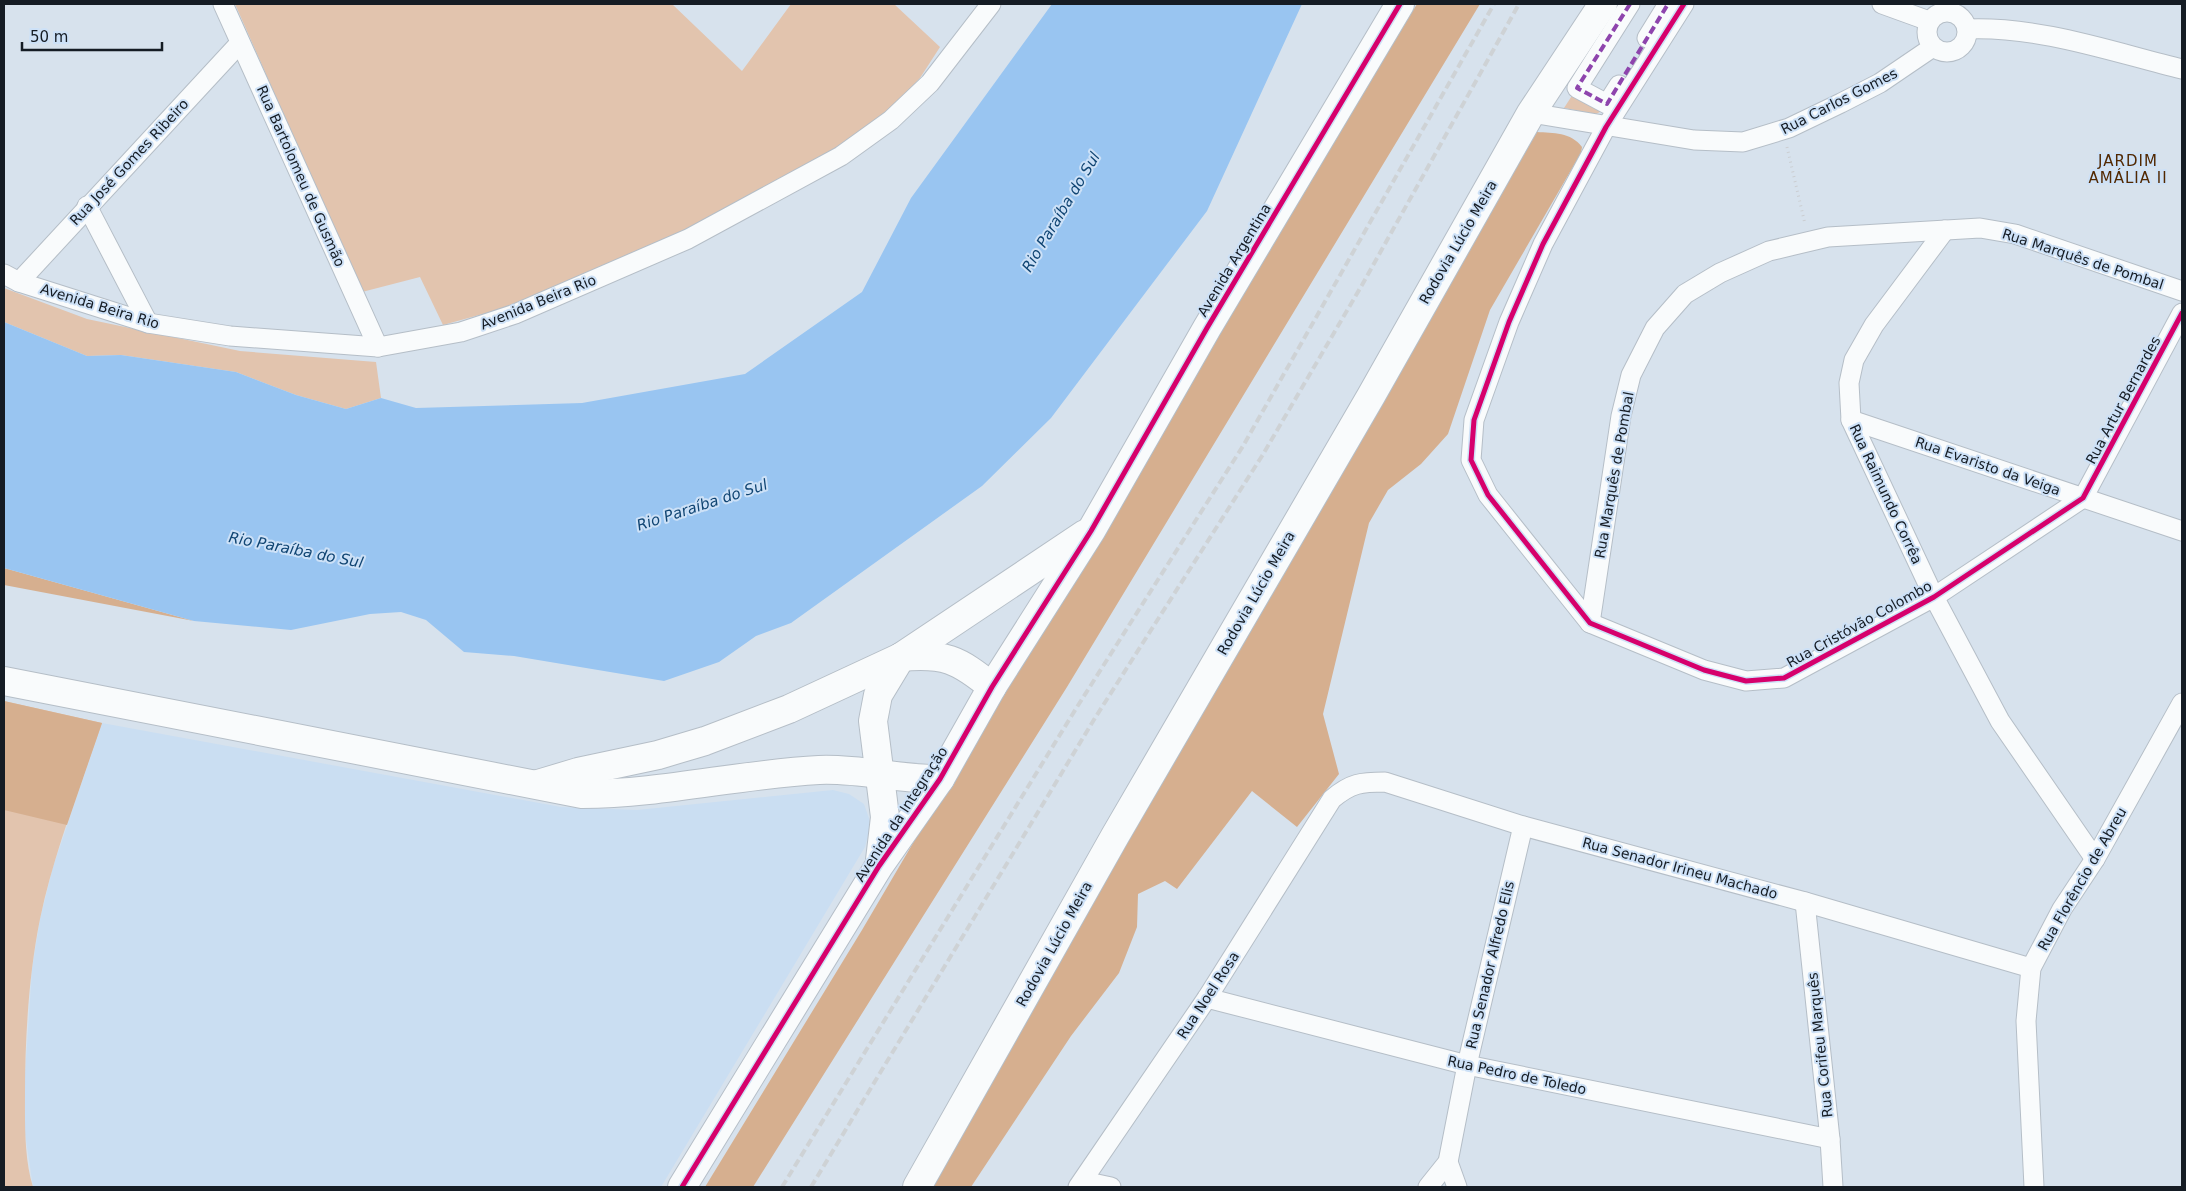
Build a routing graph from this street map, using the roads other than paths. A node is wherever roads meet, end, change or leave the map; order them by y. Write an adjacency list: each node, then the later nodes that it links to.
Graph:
1 (223, 4): 11 (street, Rua Bartolomeu de Gusmão)
2 (991, 4): 22 (street, Avenida Beira Rio)
3 (1400, 4): 25 (street, Avenida Argentina)
4 (1603, 4): 14 (street, Rodovia Lúcio Meira)
5 (1630, 4): 6 (street)
6 (1668, 4)
7 (1684, 4): 15 (street, Rua Cristóvão Colombo)
8 (1882, 4): 10 (street)
9 (1963, 16): 10 (street); 12 (street); 13 (street)
10 (1929, 21): 12 (street)
11 (240, 43): 16 (street, Rua José Gomes Ribeiro); 22 (street, Rua Bartolomeu de Gusmão)
12 (1933, 47): 15 (street, Rua Carlos Gomes)
13 (2182, 69)
14 (1532, 113): 15 (street, Rua Carlos Gomes); 48 (street, Rodovia Lúcio Meira)
15 (1606, 126): 28 (street, Rua Cristóvão Colombo)
16 (87, 206): 18 (street, Rua José Gomes Ribeiro); 21 (street)
17 (1945, 230): 19 (street, Rua Marquês de Pombal); 23 (street, Rua Raimundo Corrêa); 28 (street, Rua Marquês de Pombal)
18 (11, 278): 21 (street, Avenida Beira Rio)
19 (2182, 290)
20 (2182, 313): 24 (street, Rua Artur Bernardes)
21 (148, 323): 22 (street, Avenida Beira Rio)
22 (378, 347)
23 (1851, 420): 24 (street, Rua Evaristo da Veiga); 27 (street, Rua Raimundo Corrêa)
24 (2083, 498): 26 (street, Rua Evaristo da Veiga); 27 (street, Rua Cristóvão Colombo)
25 (1091, 531): 29 (street); 31 (street, Avenida da Integração)
26 (2182, 531)
27 (1934, 597): 28 (street, Rua Cristóvão Colombo); 38 (street, Rua Raimundo Corrêa)
28 (1590, 623)
29 (901, 657): 31 (street); 33 (street); 35 (street)
30 (4, 681): 35 (street)
31 (992, 687): 34 (street, Avenida da Integração)
32 (2182, 703): 38 (street, Rua Florêncio de Abreu)
33 (880, 773): 34 (street); 35 (street); 39 (street)
34 (940, 779): 39 (street, Avenida da Integração)
35 (537, 784)
36 (1332, 799): 37 (street, Rua Senador Irineu Machado); 42 (street, Rua Noel Rosa)
37 (1523, 826): 40 (street, Rua Senador Irineu Machado); 43 (street, Rua Senador Alfredo Elis)
38 (2095, 859): 41 (street, Rua Florêncio de Abreu)
39 (879, 866): 47 (street, Avenida da Integração)
40 (1805, 902): 41 (street, Rua Senador Irineu Machado); 44 (street, Rua Corifeu Marquês)
41 (2031, 968): 53 (street, Rua Florêncio de Abreu)
42 (1207, 998): 43 (street, Rua Pedro de Toledo); 46 (street, Rua Noel Rosa)
43 (1467, 1065): 44 (street, Rua Pedro de Toledo); 45 (street, Rua Senador Alfredo Elis)
44 (1830, 1138): 52 (street, Rua Corifeu Marquês)
45 (1448, 1162): 50 (street, Rua Senador Alfredo Elis); 51 (street)
46 (1081, 1184): 49 (street)
47 (682, 1187)
48 (917, 1187)
49 (1111, 1187)
50 (1428, 1187)
51 (1457, 1187)
52 (1833, 1187)
53 (2034, 1187)

